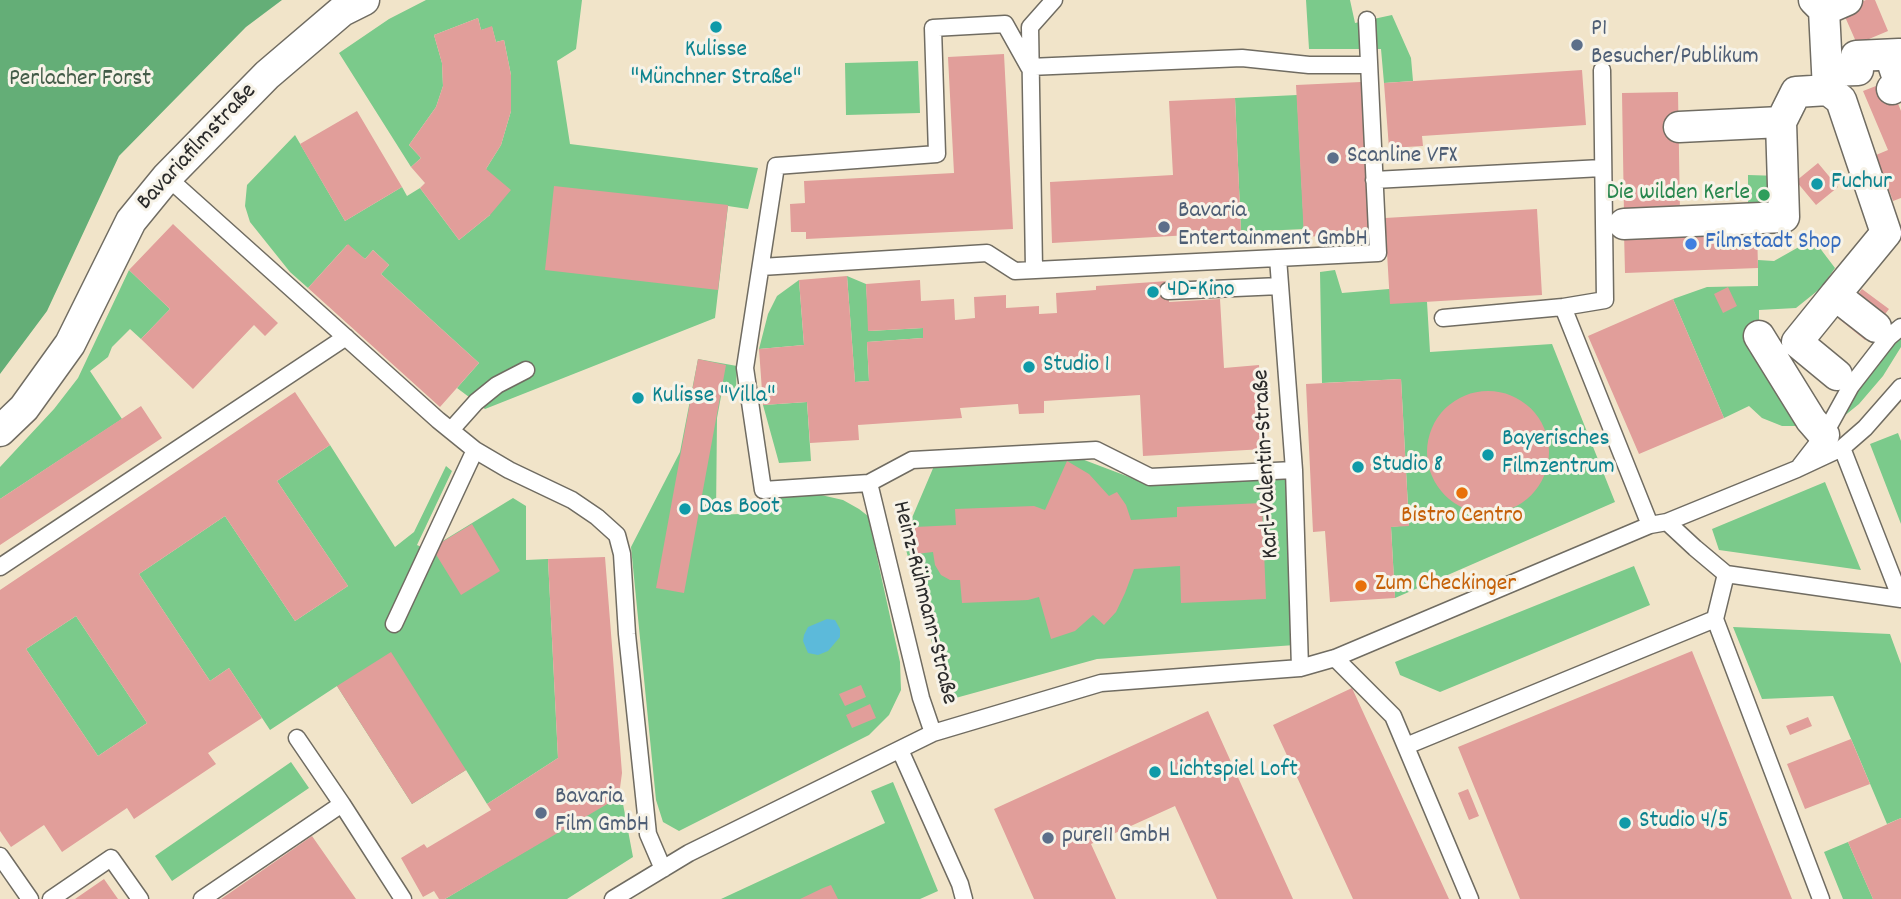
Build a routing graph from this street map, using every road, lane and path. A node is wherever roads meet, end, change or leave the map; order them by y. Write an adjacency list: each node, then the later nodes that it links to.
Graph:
1 (364, 0): 13 (street, Bavariafilmstraße)
2 (1054, 0): 6 (lane)
3 (1828, 3): 8 (street)
4 (1367, 20): 5 (lane)
5 (1369, 65): 6 (lane); 14 (lane)
6 (1029, 67): 18 (lane); 19 (lane)
7 (1602, 70): 12 (lane)
8 (1828, 81): 9 (street); 10 (street); 15 (street)
9 (1892, 89)
10 (1781, 122): 11 (street); 16 (street)
11 (1679, 127)
12 (1602, 169): 14 (lane); 23 (lane)
13 (167, 177): 27 (lane); 32 (street, Bavariafilmstraße)
14 (1374, 180): 17 (lane)
15 (1891, 212): 22 (street)
16 (1625, 224)
17 (1278, 258): 19 (lane); 20 (lane, Karl-Valentin-Straße)
18 (761, 267): 19 (lane); 36 (lane)
19 (1034, 269)
20 (1280, 286): 21 (lane); 35 (lane, Karl-Valentin-Straße)
21 (1168, 292)
22 (1835, 295): 25 (street); 29 (street)
23 (1563, 307): 24 (lane); 38 (lane)
24 (1443, 318)
25 (1888, 327): 33 (lane)
26 (1759, 336): 33 (street)
27 (346, 337): 31 (lane); 39 (lane)
28 (526, 370): 31 (lane)
29 (1837, 375)
30 (1901, 387): 33 (lane)
31 (451, 430): 34 (lane)
32 (0, 431)
33 (1833, 441): 37 (lane); 41 (lane)
34 (475, 450): 43 (lane); 52 (lane)
35 (1294, 470): 36 (lane); 45 (lane, Karl-Valentin-Straße)
36 (869, 483): 46 (lane, Heinz-Rühmann-Straße)
37 (1667, 522): 38 (lane); 40 (lane)
38 (1650, 525): 44 (lane)
39 (0, 567)
40 (1726, 574): 41 (lane); 42 (lane)
41 (1901, 599)
42 (1715, 619): 48 (lane); 61 (lane)
43 (394, 624)
44 (1335, 658): 45 (lane); 48 (lane)
45 (1300, 668): 46 (lane)
46 (933, 733): 49 (lane)
47 (296, 738): 50 (lane)
48 (1406, 746): 60 (lane)
49 (900, 750): 52 (lane); 59 (lane)
50 (342, 804): 56 (lane); 57 (lane)
51 (0, 856): 53 (lane)
52 (663, 869): 58 (lane)
53 (30, 899)
54 (51, 899): 55 (lane)
55 (140, 899)
56 (202, 899)
57 (403, 899)
58 (613, 899)
59 (964, 899)
60 (1470, 899)
61 (1821, 899)

